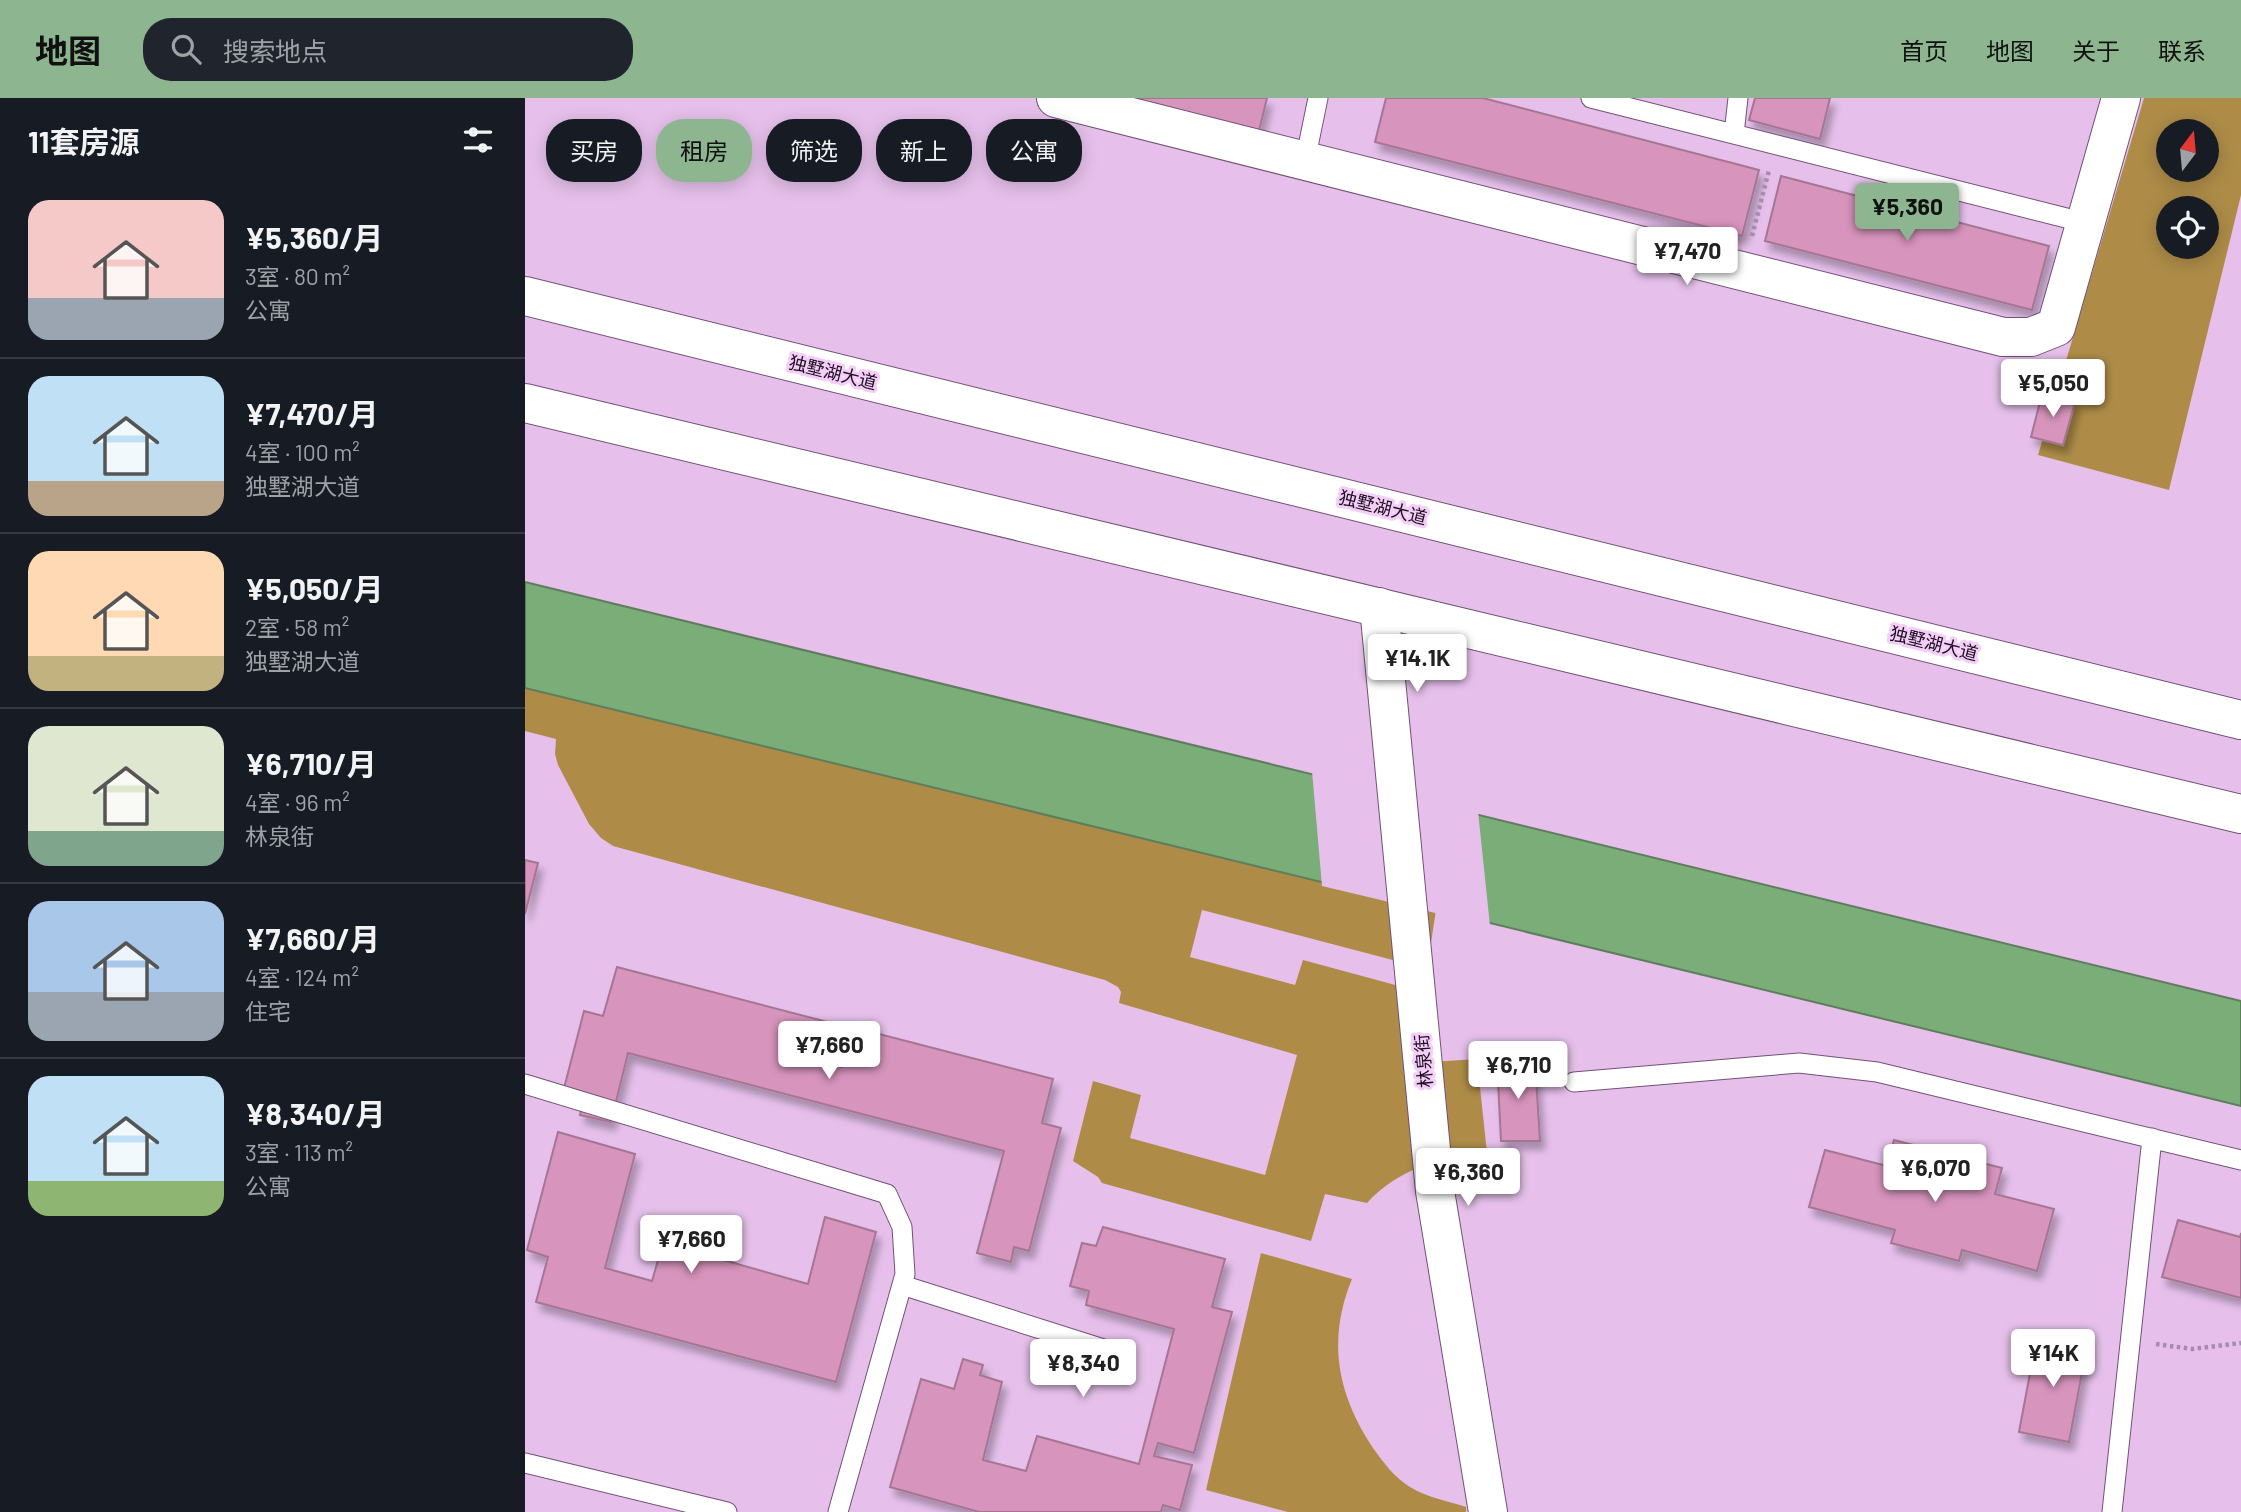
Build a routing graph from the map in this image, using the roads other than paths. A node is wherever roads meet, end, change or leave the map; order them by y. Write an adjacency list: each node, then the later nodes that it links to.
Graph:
1 (1056, 98): 7 (main road)
2 (1318, 98): 7 (lane)
3 (1591, 98): 6 (lane)
4 (1738, 98): 6 (lane)
5 (2121, 98): 8 (main road)
6 (1734, 134): 8 (lane)
7 (1305, 161): 8 (main road)
8 (2086, 223)
9 (525, 296): 12 (main road, 独墅湖大道)
10 (525, 402): 11 (main road)
11 (1379, 607): 13 (main road); 23 (main road, 林泉街)
12 (2241, 720)
13 (2241, 814)
14 (1574, 1082): 16 (lane)
15 (525, 1084): 18 (lane)
16 (2152, 1138): 17 (lane); 24 (lane)
17 (2241, 1160)
18 (902, 1285): 19 (lane); 22 (lane)
19 (1113, 1352)
20 (525, 1462): 21 (lane)
21 (727, 1512)
22 (838, 1512)
23 (1488, 1512)
24 (2112, 1512)

